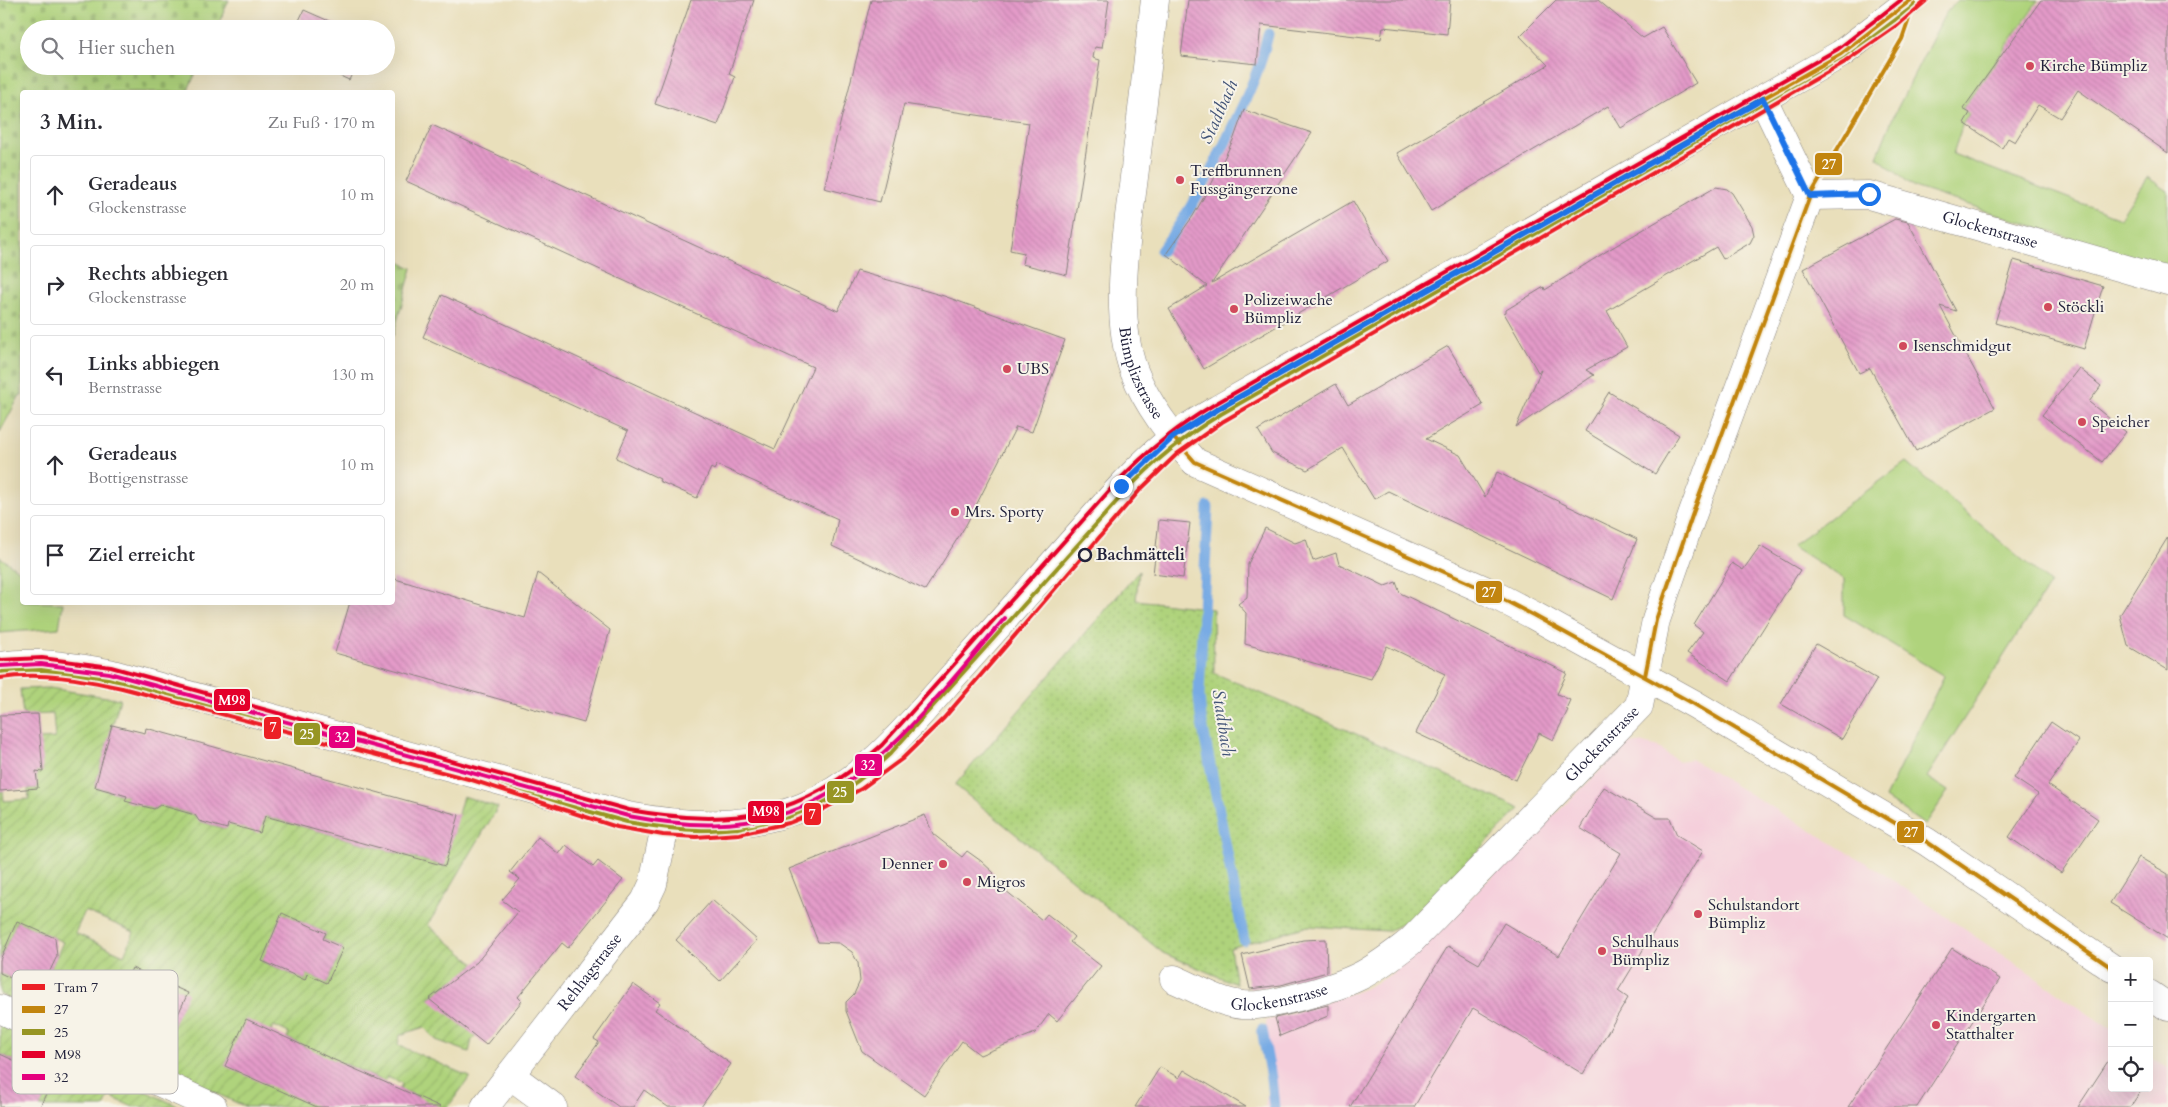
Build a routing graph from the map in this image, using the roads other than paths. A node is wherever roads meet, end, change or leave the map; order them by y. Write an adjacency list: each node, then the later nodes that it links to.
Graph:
1 (1155, 0): 6 (street, Bümplizstrasse)
2 (1911, 0): 3 (street)
3 (1763, 99): 4 (street); 6 (street)
4 (1810, 196): 5 (street, Glockenstrasse); 8 (street, Glockenstrasse)
5 (2168, 281)
6 (1173, 437): 8 (street, Bümplizstrasse); 9 (street)
7 (0, 666): 9 (street)
8 (1645, 676): 10 (street, Bümplizstrasse); 11 (street, Glockenstrasse)
9 (666, 822): 16 (street, Rehhagstrasse)
10 (2108, 965)
11 (1174, 979)
12 (2153, 997): 13 (street)
13 (2168, 1007)
14 (0, 1009): 15 (street)
15 (12, 1015)
16 (510, 1075): 19 (street, Rehhagstrasse); 20 (street)
17 (178, 1091): 18 (street)
18 (213, 1107)
19 (486, 1107)
20 (553, 1107)

